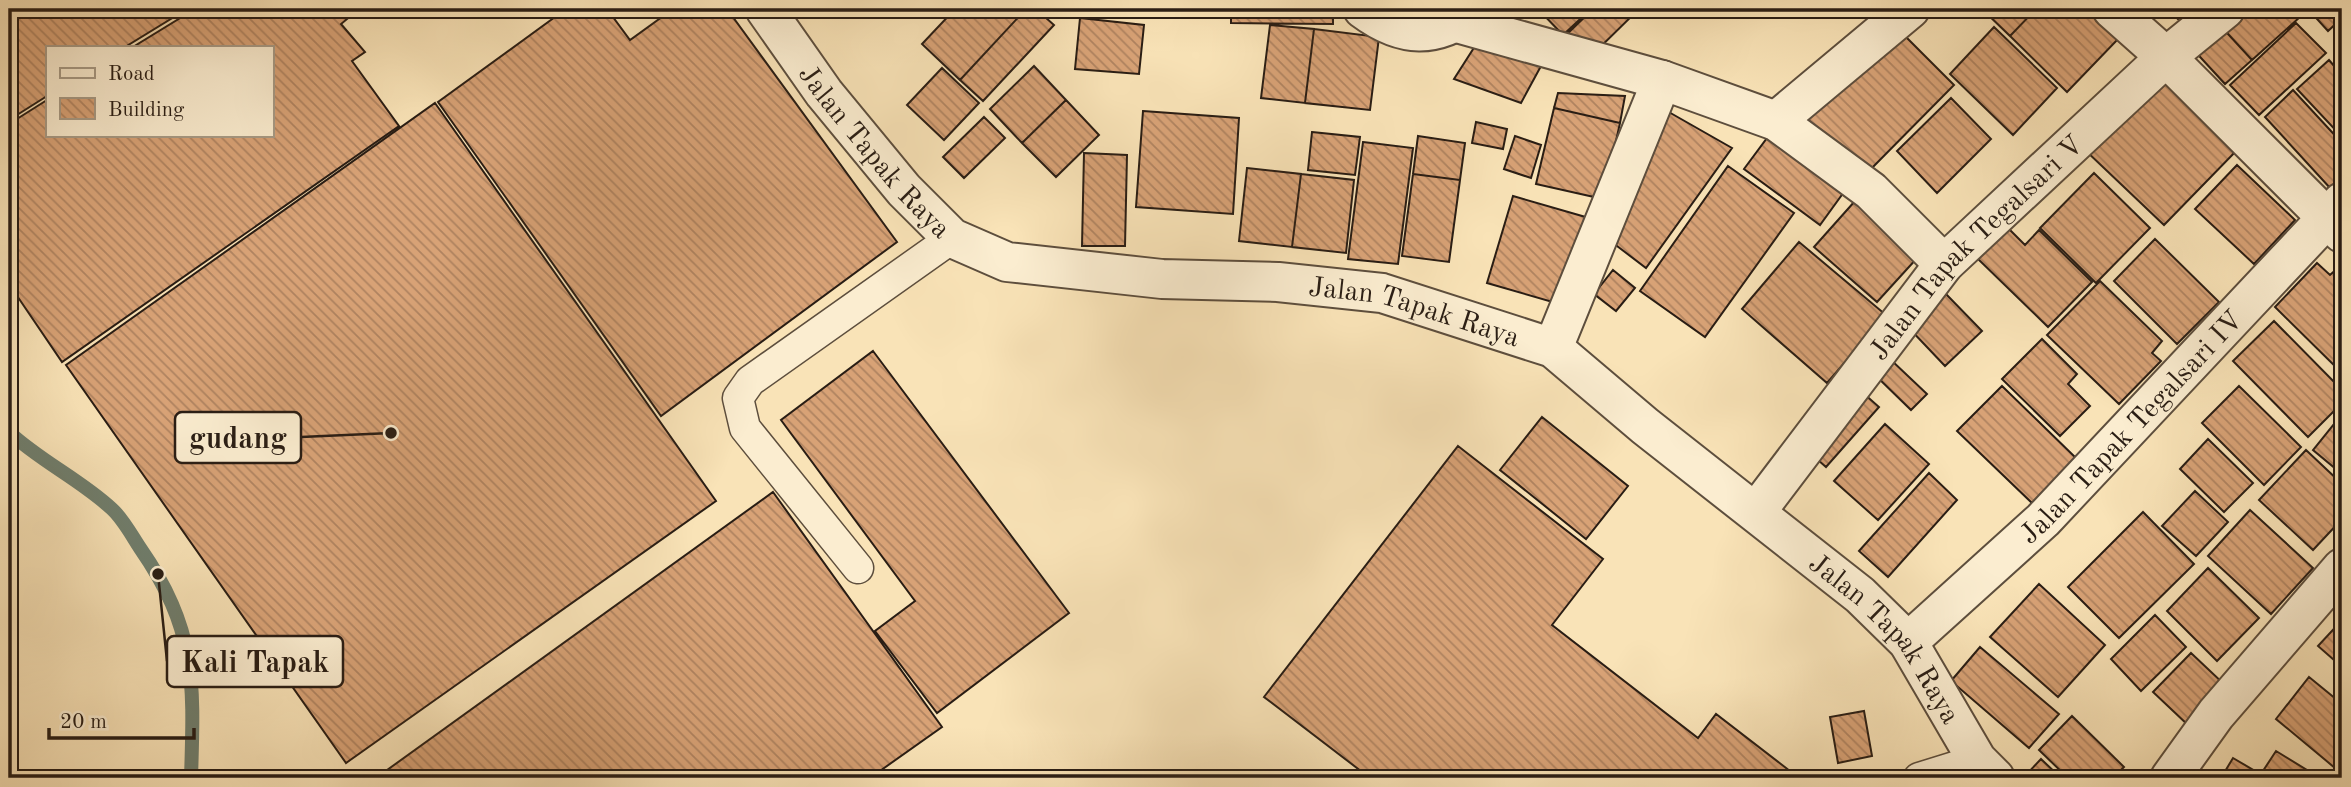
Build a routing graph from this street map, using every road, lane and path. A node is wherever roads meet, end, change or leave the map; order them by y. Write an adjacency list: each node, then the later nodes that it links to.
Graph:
1 (765, 9): 11 (street, Jalan Tapak Raya)
2 (1363, 9): 6 (street)
3 (1910, 9): 9 (street)
4 (2112, 9): 7 (street)
5 (2225, 9): 7 (street, Jalan Tapak Tegalsari V)
6 (1466, 16): 8 (street)
7 (2166, 57): 10 (street); 12 (street, Jalan Tapak Tegalsari V)
8 (1662, 80): 9 (street); 13 (street)
9 (1776, 121): 12 (street)
10 (2337, 217): 17 (street, Jalan Tapak Tegalsari IV)
11 (952, 238): 13 (street, Jalan Tapak Raya); 15 (lane)
12 (1944, 264): 14 (street, Jalan Tapak Tegalsari V)
13 (1553, 348): 14 (street, Jalan Tapak Raya)
14 (1756, 512): 17 (street, Jalan Tapak Raya)
15 (858, 568)
16 (2342, 568): 20 (street)
17 (1908, 642): 18 (street, Jalan Tapak Raya)
18 (1986, 769): 19 (lane)
19 (1919, 778)
20 (2170, 778)

